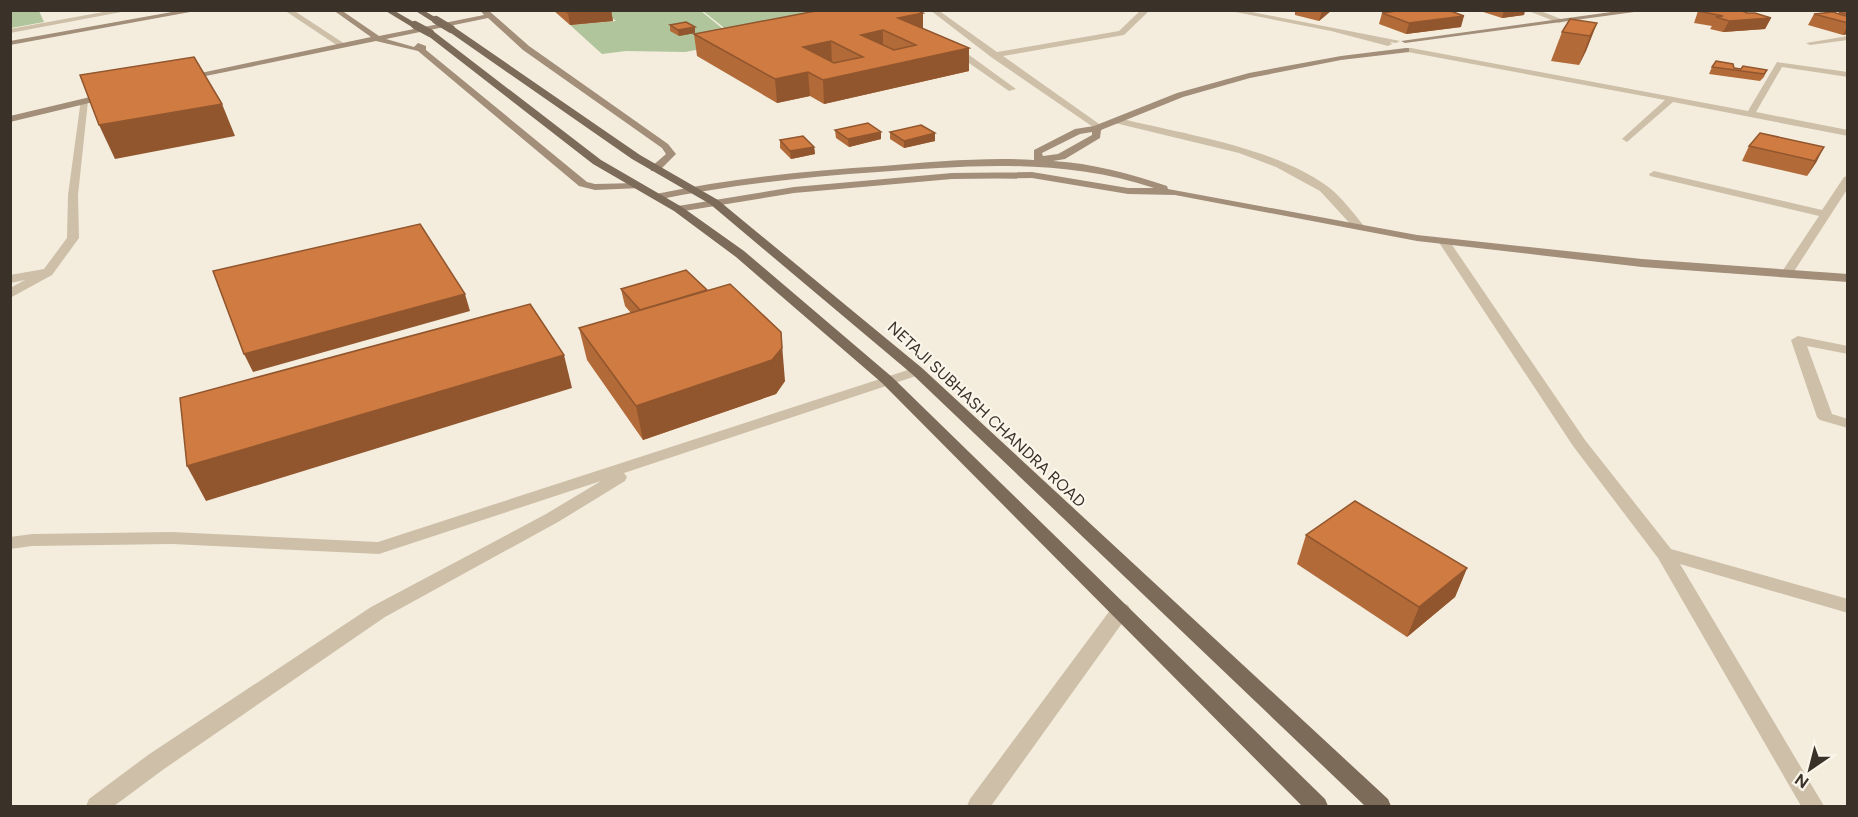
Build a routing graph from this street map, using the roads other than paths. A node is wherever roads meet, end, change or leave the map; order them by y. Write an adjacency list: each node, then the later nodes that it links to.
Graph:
1 (129, 10): 18 (street)
2 (171, 10): 20 (street)
3 (198, 10): 23 (street)
4 (287, 10): 25 (street)
5 (336, 10): 21 (street)
6 (387, 10): 49 (main road, bridge)
7 (417, 10): 45 (main road, NETAJI SUBHASH CHANDRA ROAD, bridge)
8 (933, 10): 29 (street)
9 (1145, 10): 29 (street)
10 (1228, 10): 16 (street)
11 (1266, 10): 16 (street)
12 (1529, 10): 17 (street)
13 (1646, 10): 14 (street)
14 (1611, 12): 17 (street)
15 (486, 13): 21 (street); 45 (street)
16 (1259, 15): 26 (street)
17 (1562, 21): 19 (street)
18 (10, 31)
19 (1469, 33): 26 (street); 27 (street)
20 (10, 38)
21 (382, 38): 25 (street); 49 (street)
22 (1848, 38): 24 (street)
23 (10, 43)
24 (1810, 43)
25 (341, 44): 33 (street)
26 (1399, 45): 27 (street); 30 (street); 30 (street); 31 (street)
27 (1421, 46): 31 (street)
28 (963, 54): 34 (street)
29 (993, 55): 41 (street)
30 (1341, 58): 40 (street)
31 (1493, 64): 36 (street)
32 (1848, 75): 38 (street)
33 (175, 80)
34 (1012, 89)
35 (118, 93): 37 (street)
36 (1672, 98): 38 (street); 43 (street)
37 (84, 101): 39 (street); 58 (street)
38 (1751, 114): 42 (street)
39 (10, 119)
40 (1118, 121): 41 (street); 56 (street)
41 (1098, 128): 44 (street); 44 (street)
42 (1848, 133)
43 (1627, 139)
44 (1038, 161): 47 (street); 50 (street); 51 (street)
45 (655, 169): 50 (main road, NETAJI SUBHASH CHANDRA ROAD)
46 (1654, 174): 55 (street)
47 (1032, 175): 51 (street); 53 (street)
48 (1848, 179): 55 (street)
49 (637, 186): 52 (main road)
50 (692, 189): 52 (street); 53 (main road, NETAJI SUBHASH CHANDRA ROAD)
51 (1174, 192): 56 (street)
52 (656, 197): 54 (main road)
53 (714, 202): 54 (street); 64 (main road, NETAJI SUBHASH CHANDRA ROAD)
54 (678, 209): 65 (main road)
55 (1825, 214): 59 (street)
56 (1359, 227): 57 (street)
57 (1444, 241): 59 (street); 69 (street)
58 (48, 272): 61 (street); 62 (street)
59 (1787, 273): 60 (street)
60 (1848, 278)
61 (10, 279)
62 (10, 294)
63 (1848, 350): 66 (street)
64 (917, 371): 65 (street); 75 (main road, NETAJI SUBHASH CHANDRA ROAD)
65 (887, 380): 67 (street); 71 (main road)
66 (1848, 423)
67 (641, 464): 68 (street); 72 (street)
68 (10, 543)
69 (1665, 554): 70 (street); 76 (street)
70 (1848, 606)
71 (1121, 610): 73 (street); 74 (main road)
72 (97, 807)
73 (978, 807)
74 (1317, 807)
75 (1380, 807)
76 (1813, 807)

